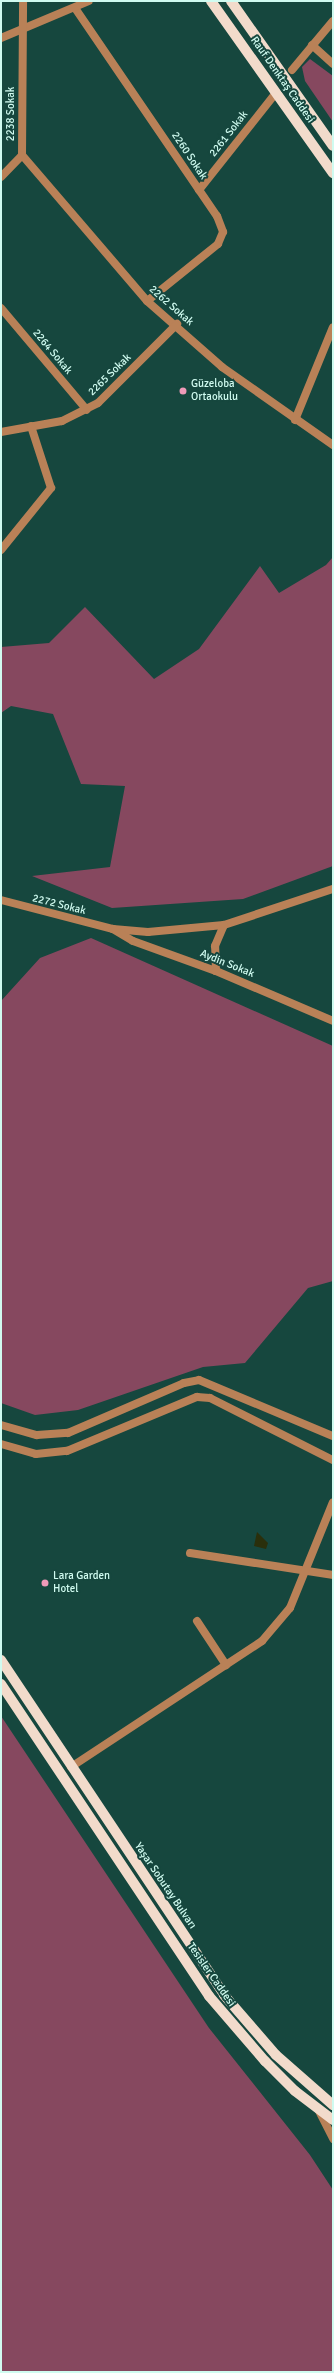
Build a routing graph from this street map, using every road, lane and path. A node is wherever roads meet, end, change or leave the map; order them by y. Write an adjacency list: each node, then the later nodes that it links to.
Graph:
1 (23, 1): 7 (street, 2238 Sokak)
2 (89, 1): 5 (street)
3 (211, 1): 12 (main road, Rauf Denktaş Caddesi)
4 (231, 1): 13 (main road, Rauf Denktaş Caddesi)
5 (75, 8): 7 (street); 17 (street, 2260 Sokak)
6 (333, 21): 9 (street)
7 (23, 29): 8 (street); 14 (street, 2238 Sokak)
8 (1, 38)
9 (312, 45): 10 (street); 11 (street)
10 (333, 64)
11 (292, 70)
12 (276, 92): 15 (main road, Rauf Denktaş Caddesi); 17 (street, 2261 Sokak)
13 (333, 146)
14 (22, 155): 16 (street); 18 (street, 2262 Sokak)
15 (333, 173)
16 (1, 177)
17 (199, 190): 18 (street, 2260 Sokak)
18 (147, 301): 20 (street, 2262 Sokak)
19 (1, 308): 23 (street, 2264 Sokak)
20 (177, 324): 23 (street, 2265 Sokak); 24 (street, 2262 Sokak)
21 (333, 327): 22 (street)
22 (331, 336): 24 (street)
23 (87, 410): 25 (street, 2265 Sokak)
24 (295, 420): 27 (street, 2262 Sokak)
25 (31, 426): 26 (street, 2265 Sokak); 28 (street)
26 (1, 432)
27 (333, 445)
28 (1, 550)
29 (333, 889): 31 (street)
30 (1, 900): 32 (street, 2272 Sokak)
31 (224, 925): 32 (street); 33 (street)
32 (113, 929): 33 (street, Aydin Sokak)
33 (216, 971): 34 (street, Aydin Sokak)
34 (333, 1021)
35 (1, 1425): 36 (street)
36 (333, 1436)
37 (1, 1444): 38 (street)
38 (333, 1460)
39 (333, 1502): 41 (street)
40 (190, 1553): 41 (street)
41 (303, 1569): 42 (street); 45 (street)
42 (333, 1576)
43 (197, 1621): 45 (street)
44 (1, 1660): 47 (main road, Yaşar Sobutay Bulvarı)
45 (226, 1665): 47 (street)
46 (1, 1684): 49 (main road, Tesisler Caddesi)
47 (71, 1767): 48 (main road, Yaşar Sobutay Bulvarı)
48 (333, 2104)
49 (318, 2110): 50 (main road, Tesisler Caddesi); 51 (street)
50 (333, 2120)
51 (333, 2139)

